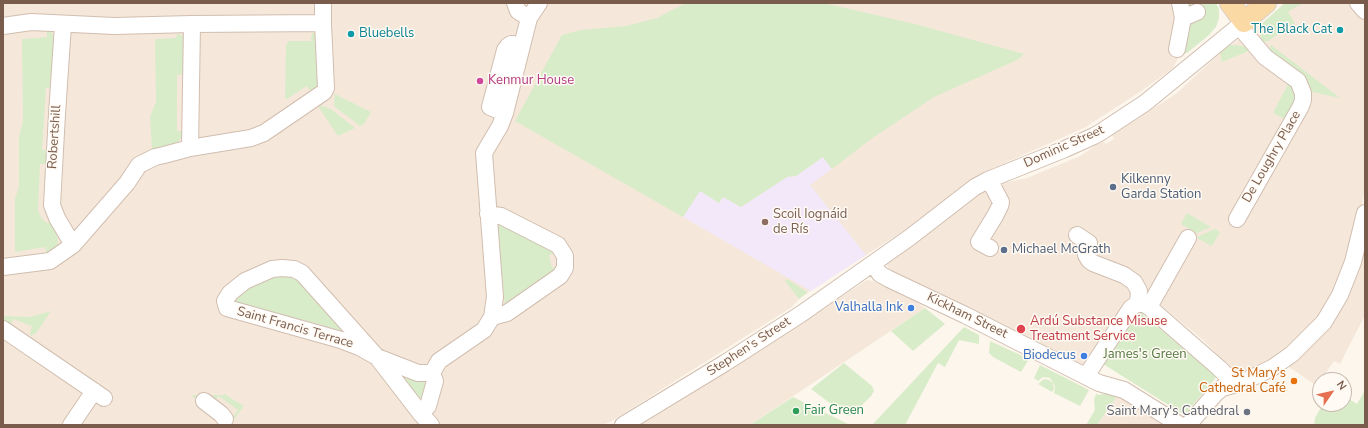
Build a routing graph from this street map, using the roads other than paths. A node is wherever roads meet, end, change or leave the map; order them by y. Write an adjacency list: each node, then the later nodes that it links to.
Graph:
1 (324, 3): 10 (street)
2 (515, 3): 9 (street)
3 (539, 3): 9 (street)
4 (1230, 3): 13 (main road)
5 (1266, 3): 13 (main road, Dominic Street)
6 (1358, 3): 8 (street)
7 (1187, 11): 15 (street)
8 (1365, 11)
9 (529, 18): 19 (street)
10 (324, 23): 12 (street); 16 (street)
11 (63, 24): 12 (street); 14 (street); 23 (street, Robertshill)
12 (192, 24): 16 (street)
13 (1241, 24): 17 (street, Dominic Street); 20 (street, De Loughry Place)
14 (3, 26)
15 (1177, 49)
16 (190, 148): 23 (street)
17 (988, 180): 24 (street); 25 (street, Dominic Street)
18 (1365, 213): 33 (street)
19 (488, 214): 28 (street); 28 (street)
20 (1237, 219)
21 (1077, 235): 27 (street)
22 (1188, 238): 27 (street)
23 (73, 245): 26 (street)
24 (990, 248)
25 (872, 264): 32 (street, Kickham Street); 38 (street, Stephen's Street)
26 (3, 267)
27 (1144, 305): 32 (street); 33 (street)
28 (492, 317): 31 (street)
29 (3, 329): 37 (street)
30 (377, 357): 30 (street, Saint Francis Terrace); 31 (street); 36 (street, Saint Francis Terrace)
31 (432, 373): 36 (street, Saint Francis Terrace)
32 (1086, 376): 39 (street, Kickham Street)
33 (1229, 385): 40 (street)
34 (204, 401): 35 (street)
35 (219, 419)
36 (426, 420)
37 (71, 425)
38 (623, 425)
39 (1180, 425)
40 (1188, 425)

